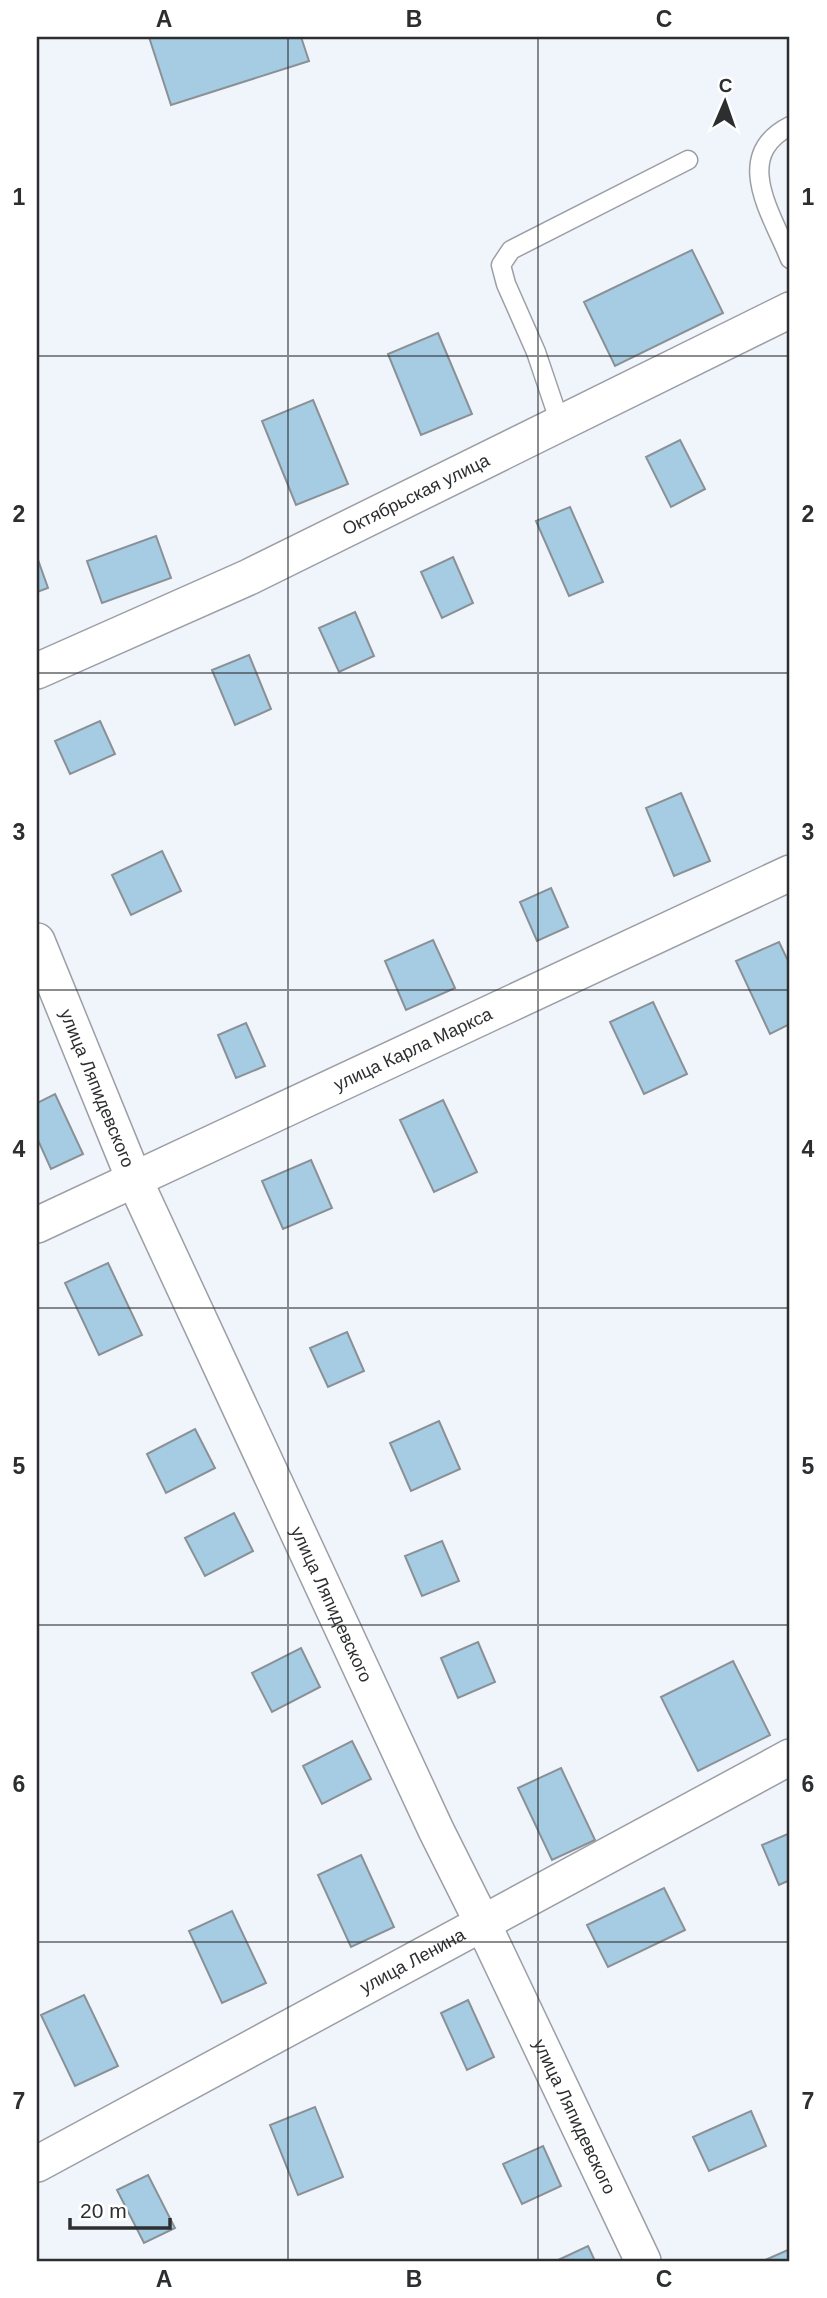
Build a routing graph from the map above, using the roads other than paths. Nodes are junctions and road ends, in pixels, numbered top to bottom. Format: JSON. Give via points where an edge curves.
{"nodes":[{"id":1,"x":790,"y":126,"type":"edge"},
{"id":2,"x":688,"y":160,"type":"dead end"},
{"id":3,"x":790,"y":259,"type":"edge"},
{"id":4,"x":790,"y":310,"type":"edge"},
{"id":5,"x":560,"y":423,"type":"junction"},
{"id":6,"x":37,"y":671,"type":"edge"},
{"id":7,"x":790,"y":873,"type":"edge"},
{"id":8,"x":37,"y":940,"type":"edge"},
{"id":9,"x":134,"y":1179,"type":"junction"},
{"id":10,"x":37,"y":1225,"type":"edge"},
{"id":11,"x":790,"y":1757,"type":"edge"},
{"id":12,"x":482,"y":1922,"type":"junction"},
{"id":13,"x":37,"y":2164,"type":"edge"},
{"id":14,"x":643,"y":2261,"type":"edge"}],
"edges":[{"from":1,"to":3,"type":"lane","via":[[764,146],[757,167]]},
{"from":2,"to":5,"type":"lane","via":[[511,250],[501,265]]},
{"from":4,"to":5,"type":"street","name":"Октябрьская улица"},
{"from":5,"to":6,"type":"street","name":"Октябрьская улица","via":[[249,577]]},
{"from":7,"to":9,"type":"street","name":"улица Карла Маркса"},
{"from":8,"to":9,"type":"street","name":"улица Ляпидевского"},
{"from":9,"to":10,"type":"street","name":"улица Карла Маркса"},
{"from":9,"to":12,"type":"street","name":"улица Ляпидевского"},
{"from":11,"to":12,"type":"street","name":"улица Ленина"},
{"from":12,"to":13,"type":"street","name":"улица Ленина"},
{"from":12,"to":14,"type":"street","name":"улица Ляпидевского"}]}
